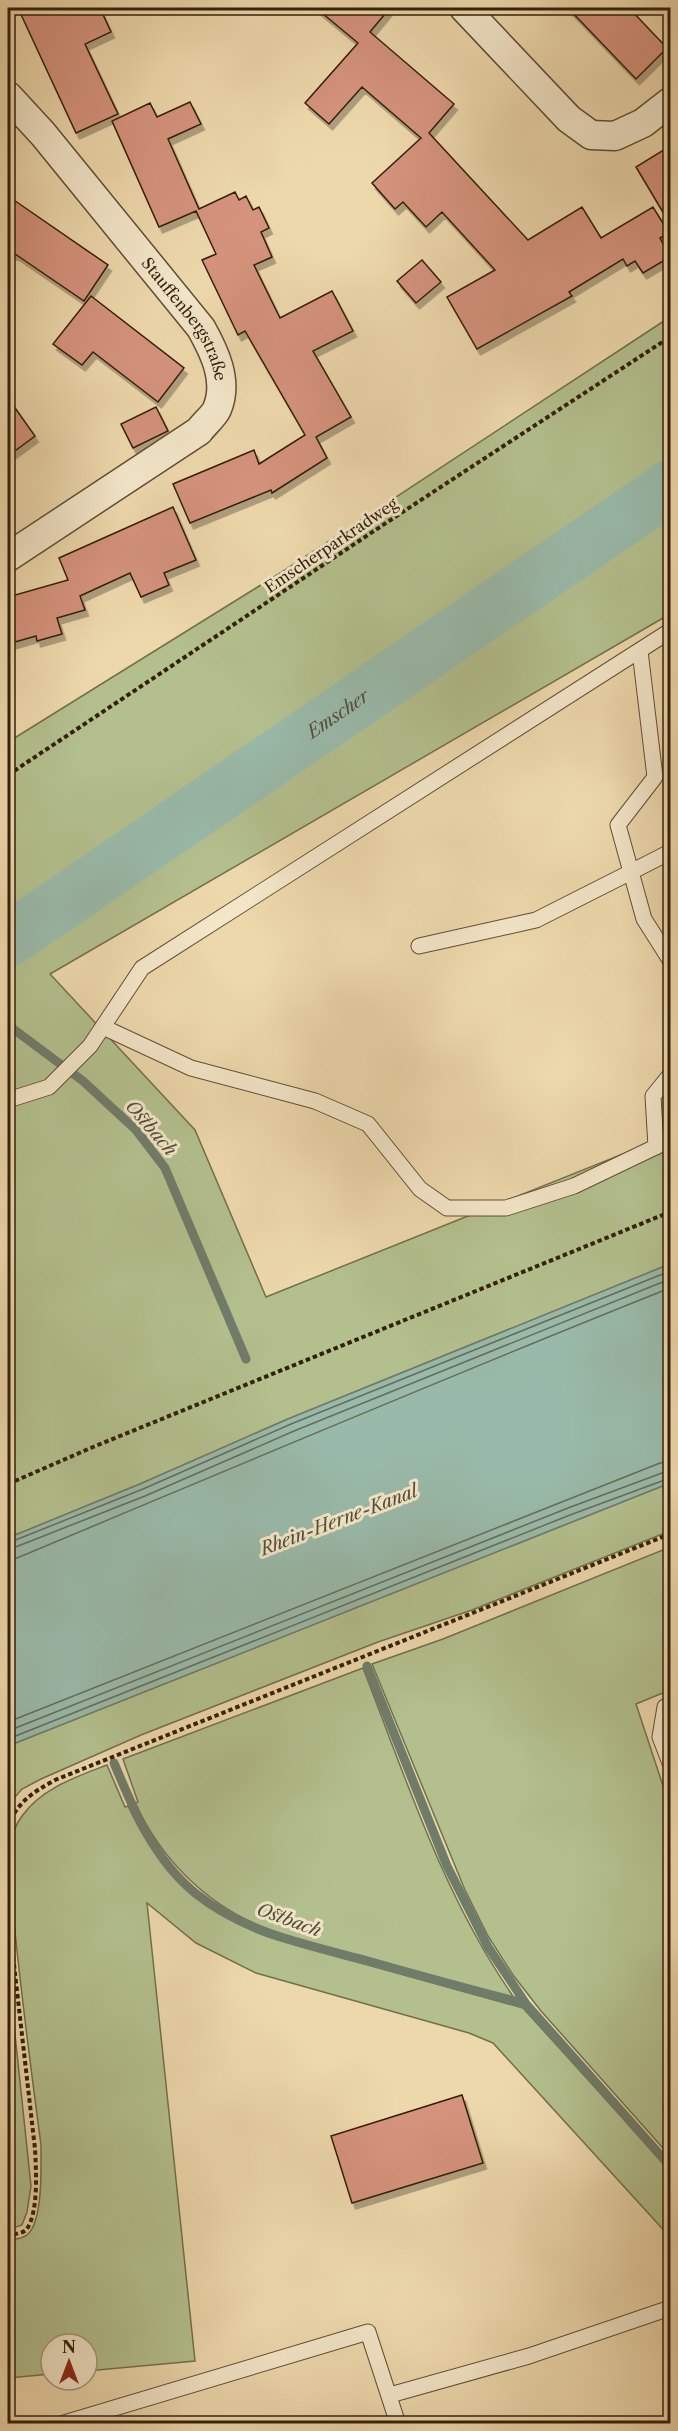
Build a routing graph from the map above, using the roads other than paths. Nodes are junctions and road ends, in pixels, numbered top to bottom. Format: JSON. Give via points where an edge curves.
{"nodes":[{"id":1,"x":464,"y":8,"type":"edge"},
{"id":2,"x":8,"y":96,"type":"edge"},
{"id":3,"x":670,"y":102,"type":"edge"},
{"id":4,"x":8,"y":557,"type":"edge"},
{"id":5,"x":670,"y":631,"type":"edge"},
{"id":6,"x":640,"y":651,"type":"junction"},
{"id":7,"x":670,"y":852,"type":"edge"},
{"id":8,"x":631,"y":872,"type":"junction"},
{"id":9,"x":418,"y":946,"type":"dead end"},
{"id":10,"x":670,"y":960,"type":"edge"},
{"id":11,"x":103,"y":1027,"type":"junction"},
{"id":12,"x":670,"y":1075,"type":"edge"},
{"id":13,"x":8,"y":1100,"type":"edge"},
{"id":14,"x":670,"y":1140,"type":"edge"},
{"id":15,"x":656,"y":1147,"type":"junction"},
{"id":16,"x":670,"y":1705,"type":"edge"},
{"id":17,"x":670,"y":1763,"type":"edge"},
{"id":18,"x":670,"y":2308,"type":"edge"},
{"id":19,"x":390,"y":2395,"type":"junction"},
{"id":20,"x":61,"y":2424,"type":"edge"},
{"id":21,"x":398,"y":2424,"type":"edge"}],
"edges":[{"from":1,"to":3,"type":"street","via":[[569,118],[591,135],[615,136],[643,123]]},
{"from":2,"to":4,"type":"street","name":"Stauffenbergstraße","via":[[201,328],[215,354],[221,383],[217,409],[199,431]]},
{"from":5,"to":6,"type":"lane"},
{"from":6,"to":8,"type":"lane","via":[[655,777],[618,825]]},
{"from":6,"to":11,"type":"lane","via":[[142,968]]},
{"from":7,"to":8,"type":"lane"},
{"from":8,"to":9,"type":"lane","via":[[536,920]]},
{"from":8,"to":10,"type":"lane","via":[[644,919]]},
{"from":11,"to":13,"type":"lane","via":[[90,1046],[49,1087]]},
{"from":11,"to":15,"type":"lane","via":[[191,1068],[315,1101],[368,1124],[420,1189],[447,1208],[506,1208],[574,1186]]},
{"from":12,"to":15,"type":"lane","via":[[653,1096]]},
{"from":14,"to":15,"type":"lane"},
{"from":16,"to":17,"type":"lane","via":[[665,1707],[660,1737]]},
{"from":18,"to":19,"type":"lane","via":[[529,2356]]},
{"from":19,"to":20,"type":"lane","via":[[368,2332]]},
{"from":19,"to":21,"type":"lane"}]}
